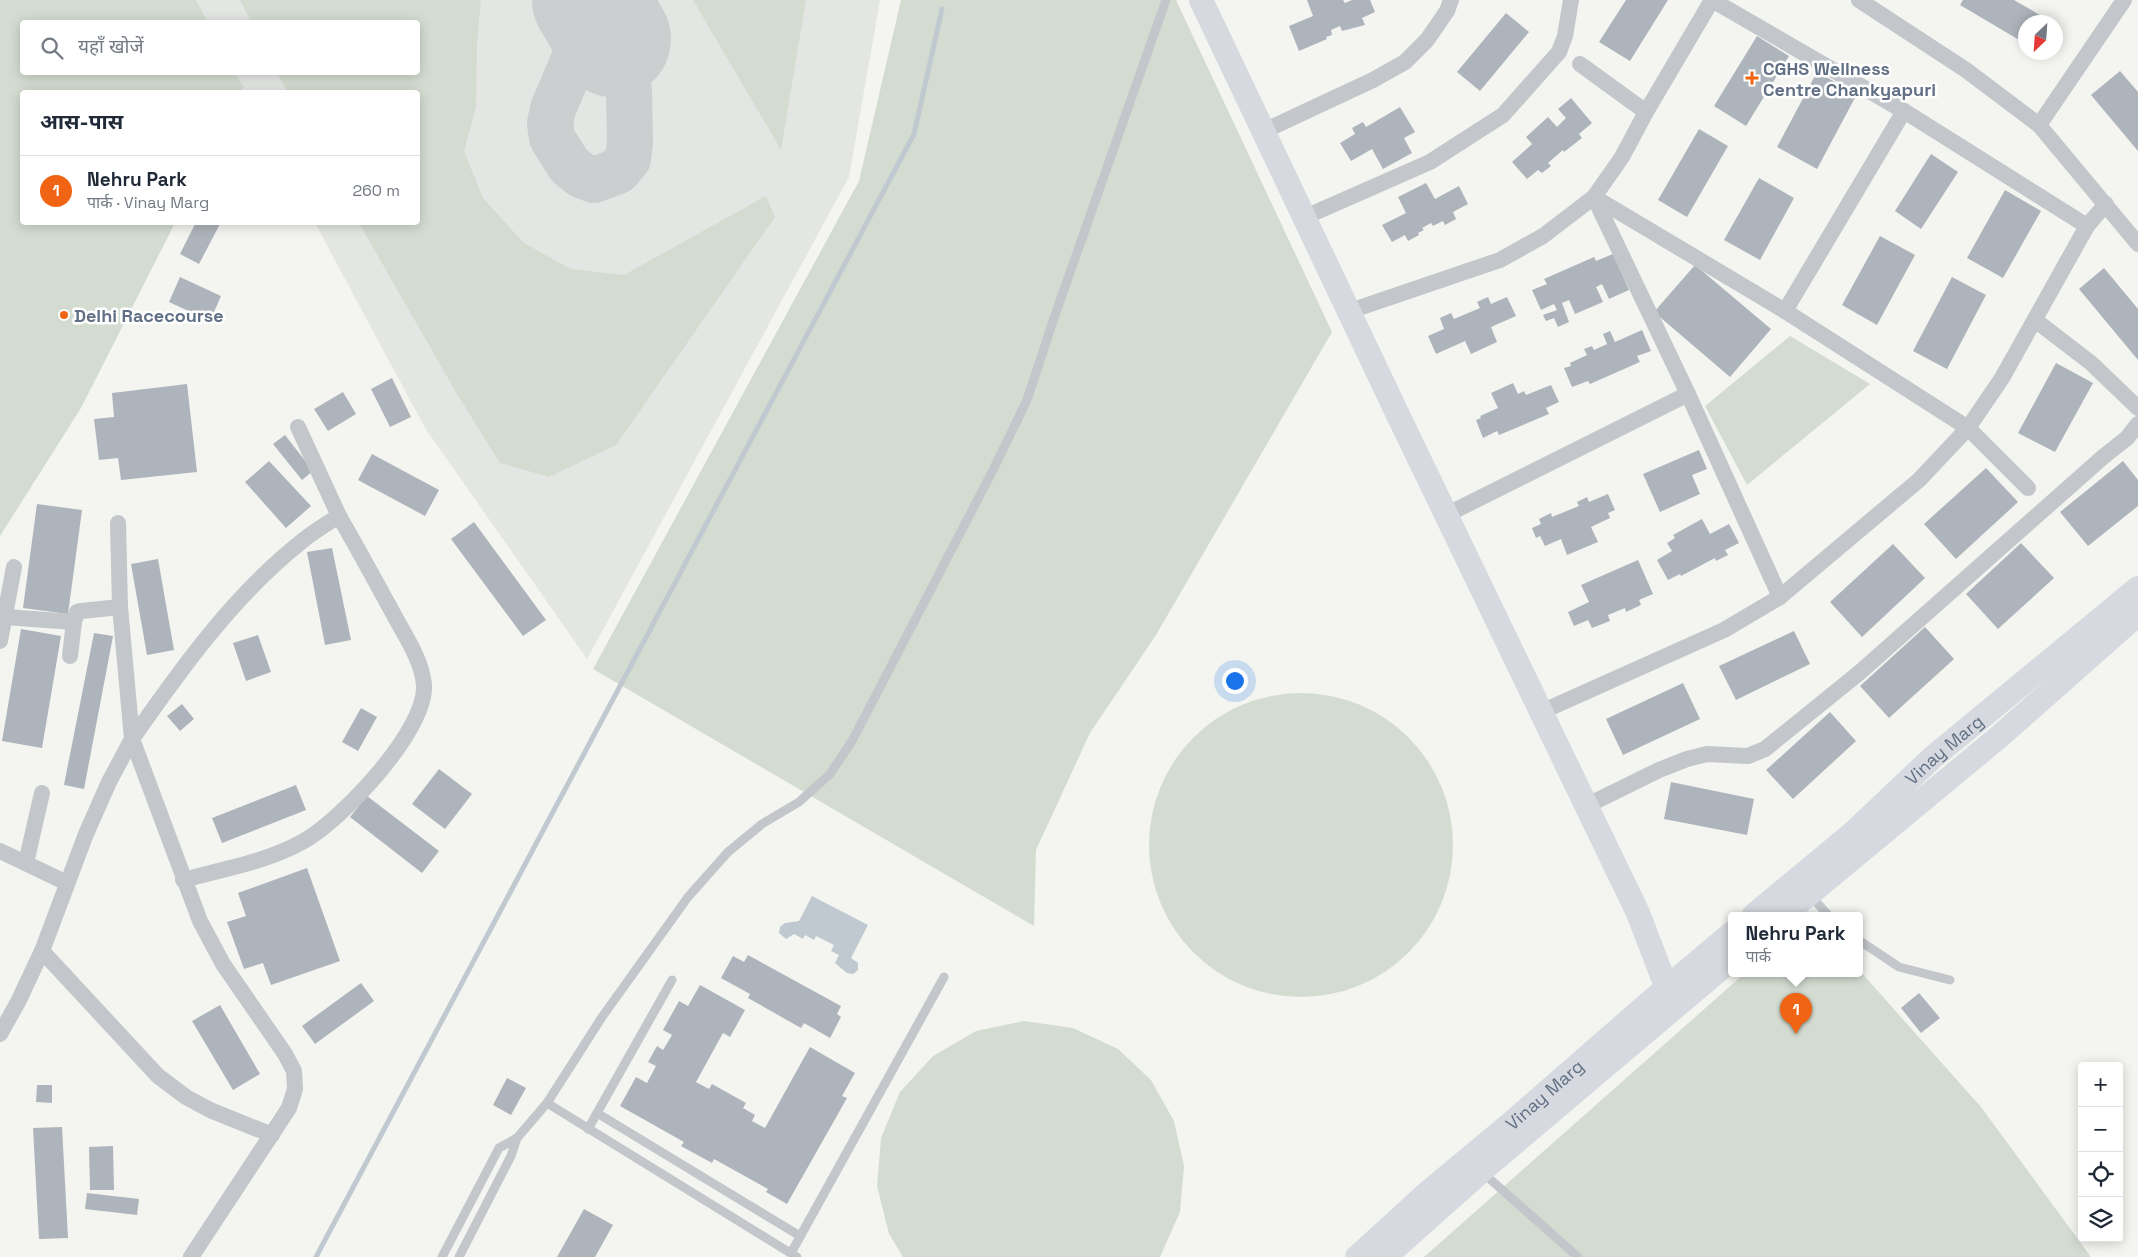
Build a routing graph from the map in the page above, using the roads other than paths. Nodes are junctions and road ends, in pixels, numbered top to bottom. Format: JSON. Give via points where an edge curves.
{"nodes":[{"id":1,"x":1166,"y":0,"type":"edge"},
{"id":2,"x":1201,"y":0,"type":"edge"},
{"id":3,"x":1451,"y":0,"type":"edge"},
{"id":4,"x":1571,"y":0,"type":"edge"},
{"id":5,"x":1712,"y":0,"type":"edge"},
{"id":6,"x":1859,"y":0,"type":"edge"},
{"id":7,"x":2124,"y":0,"type":"edge"},
{"id":8,"x":1580,"y":64,"type":"dead end"},
{"id":9,"x":1904,"y":111,"type":"junction"},
{"id":10,"x":1646,"y":112,"type":"junction"},
{"id":11,"x":2039,"y":125,"type":"junction"},
{"id":12,"x":1264,"y":131,"type":"junction"},
{"id":13,"x":1594,"y":197,"type":"junction"},
{"id":14,"x":2106,"y":204,"type":"junction"},
{"id":15,"x":1305,"y":218,"type":"junction"},
{"id":16,"x":2087,"y":226,"type":"junction"},
{"id":17,"x":2138,"y":244,"type":"edge"},
{"id":18,"x":1350,"y":311,"type":"junction"},
{"id":19,"x":1785,"y":311,"type":"junction"},
{"id":20,"x":2035,"y":320,"type":"junction"},
{"id":21,"x":1688,"y":394,"type":"junction"},
{"id":22,"x":2138,"y":408,"type":"edge"},
{"id":23,"x":2138,"y":424,"type":"edge"},
{"id":24,"x":298,"y":428,"type":"dead end"},
{"id":25,"x":1968,"y":428,"type":"junction"},
{"id":26,"x":2028,"y":488,"type":"dead end"},
{"id":27,"x":1446,"y":515,"type":"junction"},
{"id":28,"x":339,"y":516,"type":"junction"},
{"id":29,"x":118,"y":524,"type":"dead end"},
{"id":30,"x":14,"y":567,"type":"dead end"},
{"id":31,"x":2138,"y":588,"type":"edge"},
{"id":32,"x":1780,"y":597,"type":"junction"},
{"id":33,"x":120,"y":607,"type":"junction"},
{"id":34,"x":2138,"y":614,"type":"edge"},
{"id":35,"x":4,"y":617,"type":"junction"},
{"id":36,"x":74,"y":622,"type":"junction"},
{"id":37,"x":0,"y":640,"type":"edge"},
{"id":38,"x":70,"y":656,"type":"dead end"},
{"id":39,"x":1540,"y":712,"type":"junction"},
{"id":40,"x":132,"y":740,"type":"junction"},
{"id":41,"x":42,"y":792,"type":"dead end"},
{"id":42,"x":1586,"y":806,"type":"junction"},
{"id":43,"x":0,"y":851,"type":"edge"},
{"id":44,"x":26,"y":864,"type":"junction"},
{"id":45,"x":183,"y":880,"type":"junction"},
{"id":46,"x":67,"y":883,"type":"junction"},
{"id":47,"x":1809,"y":894,"type":"junction"},
{"id":48,"x":1758,"y":912,"type":"edge"},
{"id":49,"x":1788,"y":912,"type":"edge"},
{"id":50,"x":1825,"y":912,"type":"edge"},
{"id":51,"x":1728,"y":937,"type":"edge"},
{"id":52,"x":1863,"y":943,"type":"edge"},
{"id":53,"x":42,"y":951,"type":"junction"},
{"id":54,"x":1728,"y":962,"type":"edge"},
{"id":55,"x":944,"y":977,"type":"dead end"},
{"id":56,"x":672,"y":980,"type":"dead end"},
{"id":57,"x":1950,"y":980,"type":"dead end"},
{"id":58,"x":1671,"y":998,"type":"junction"},
{"id":59,"x":0,"y":1034,"type":"edge"},
{"id":60,"x":546,"y":1103,"type":"junction"},
{"id":61,"x":597,"y":1113,"type":"junction"},
{"id":62,"x":588,"y":1129,"type":"junction"},
{"id":63,"x":272,"y":1134,"type":"junction"},
{"id":64,"x":517,"y":1138,"type":"junction"},
{"id":65,"x":1482,"y":1172,"type":"junction"},
{"id":66,"x":800,"y":1236,"type":"junction"},
{"id":67,"x":794,"y":1255,"type":"edge"},
{"id":68,"x":191,"y":1257,"type":"edge"},
{"id":69,"x":442,"y":1257,"type":"edge"},
{"id":70,"x":459,"y":1257,"type":"edge"},
{"id":71,"x":1357,"y":1257,"type":"edge"},
{"id":72,"x":1385,"y":1257,"type":"edge"},
{"id":73,"x":1578,"y":1257,"type":"edge"}],
"edges":[{"from":1,"to":60,"type":"lane","via":[[1027,400],[994,470],[852,741],[830,774],[799,802],[762,824],[728,852],[688,896]]},
{"from":2,"to":12,"type":"main road"},
{"from":3,"to":12,"type":"street","via":[[1427,40],[1405,62]]},
{"from":4,"to":15,"type":"street","via":[[1559,52],[1503,115],[1430,162]]},
{"from":5,"to":9,"type":"street"},
{"from":5,"to":10,"type":"street"},
{"from":6,"to":11,"type":"street","via":[[1966,70]]},
{"from":7,"to":11,"type":"street"},
{"from":8,"to":10,"type":"street"},
{"from":9,"to":16,"type":"street"},
{"from":9,"to":19,"type":"street"},
{"from":10,"to":13,"type":"street","via":[[1622,157]]},
{"from":11,"to":14,"type":"street"},
{"from":12,"to":15,"type":"main road"},
{"from":13,"to":18,"type":"street","via":[[1543,236],[1500,260]]},
{"from":13,"to":19,"type":"street"},
{"from":13,"to":21,"type":"street"},
{"from":14,"to":16,"type":"street"},
{"from":14,"to":17,"type":"street"},
{"from":15,"to":18,"type":"main road"},
{"from":16,"to":20,"type":"street"},
{"from":18,"to":27,"type":"main road"},
{"from":19,"to":25,"type":"street"},
{"from":20,"to":22,"type":"street","via":[[2091,363]]},
{"from":20,"to":25,"type":"street","via":[[2002,378]]},
{"from":21,"to":27,"type":"street"},
{"from":21,"to":32,"type":"street"},
{"from":23,"to":42,"type":"street","via":[[2127,438],[1858,673],[1765,748],[1748,756],[1707,754],[1687,759]]},
{"from":24,"to":28,"type":"street"},
{"from":25,"to":26,"type":"street"},
{"from":25,"to":32,"type":"street","via":[[1919,480]]},
{"from":27,"to":39,"type":"main road"},
{"from":28,"to":40,"type":"street","via":[[302,541],[262,577],[208,636]]},
{"from":28,"to":45,"type":"street","via":[[416,656],[424,685],[419,714],[404,741],[326,826],[302,842],[269,856]]},
{"from":29,"to":33,"type":"street"},
{"from":30,"to":35,"type":"street"},
{"from":31,"to":48,"type":"main road","name":"Vinay Marg","via":[[1932,758],[1854,832]]},
{"from":32,"to":39,"type":"street","via":[[1724,630]]},
{"from":33,"to":36,"type":"street","via":[[80,611]]},
{"from":33,"to":40,"type":"street"},
{"from":34,"to":47,"type":"main road","name":"Vinay Marg","via":[[2000,736]]},
{"from":35,"to":36,"type":"street"},
{"from":35,"to":37,"type":"street"},
{"from":36,"to":38,"type":"street"},
{"from":39,"to":42,"type":"main road"},
{"from":40,"to":45,"type":"street"},
{"from":40,"to":46,"type":"street","via":[[109,782]]},
{"from":41,"to":44,"type":"street"},
{"from":42,"to":58,"type":"main road","via":[[1638,913]]},
{"from":43,"to":44,"type":"street"},
{"from":44,"to":46,"type":"street"},
{"from":45,"to":63,"type":"street","via":[[223,964],[294,1071],[294,1090],[289,1108]]},
{"from":46,"to":53,"type":"street"},
{"from":47,"to":49,"type":"main road","name":"Vinay Marg"},
{"from":47,"to":50,"type":"lane"},
{"from":51,"to":58,"type":"main road","name":"Vinay Marg"},
{"from":52,"to":57,"type":"lane","via":[[1899,966]]},
{"from":53,"to":59,"type":"street"},
{"from":53,"to":63,"type":"street","via":[[158,1076],[186,1098]]},
{"from":54,"to":58,"type":"main road","name":"Vinay Marg"},
{"from":55,"to":66,"type":"lane"},
{"from":56,"to":61,"type":"lane"},
{"from":58,"to":65,"type":"main road","name":"Vinay Marg"},
{"from":58,"to":71,"type":"main road","name":"Vinay Marg","via":[[1426,1194]]},
{"from":60,"to":62,"type":"lane"},
{"from":60,"to":64,"type":"lane"},
{"from":61,"to":62,"type":"lane"},
{"from":61,"to":66,"type":"lane"},
{"from":62,"to":67,"type":"lane"},
{"from":63,"to":68,"type":"street"},
{"from":64,"to":69,"type":"lane","via":[[499,1148]]},
{"from":64,"to":70,"type":"lane"},
{"from":65,"to":72,"type":"main road","name":"Vinay Marg"},
{"from":65,"to":73,"type":"lane"},
{"from":66,"to":67,"type":"lane"}]}
